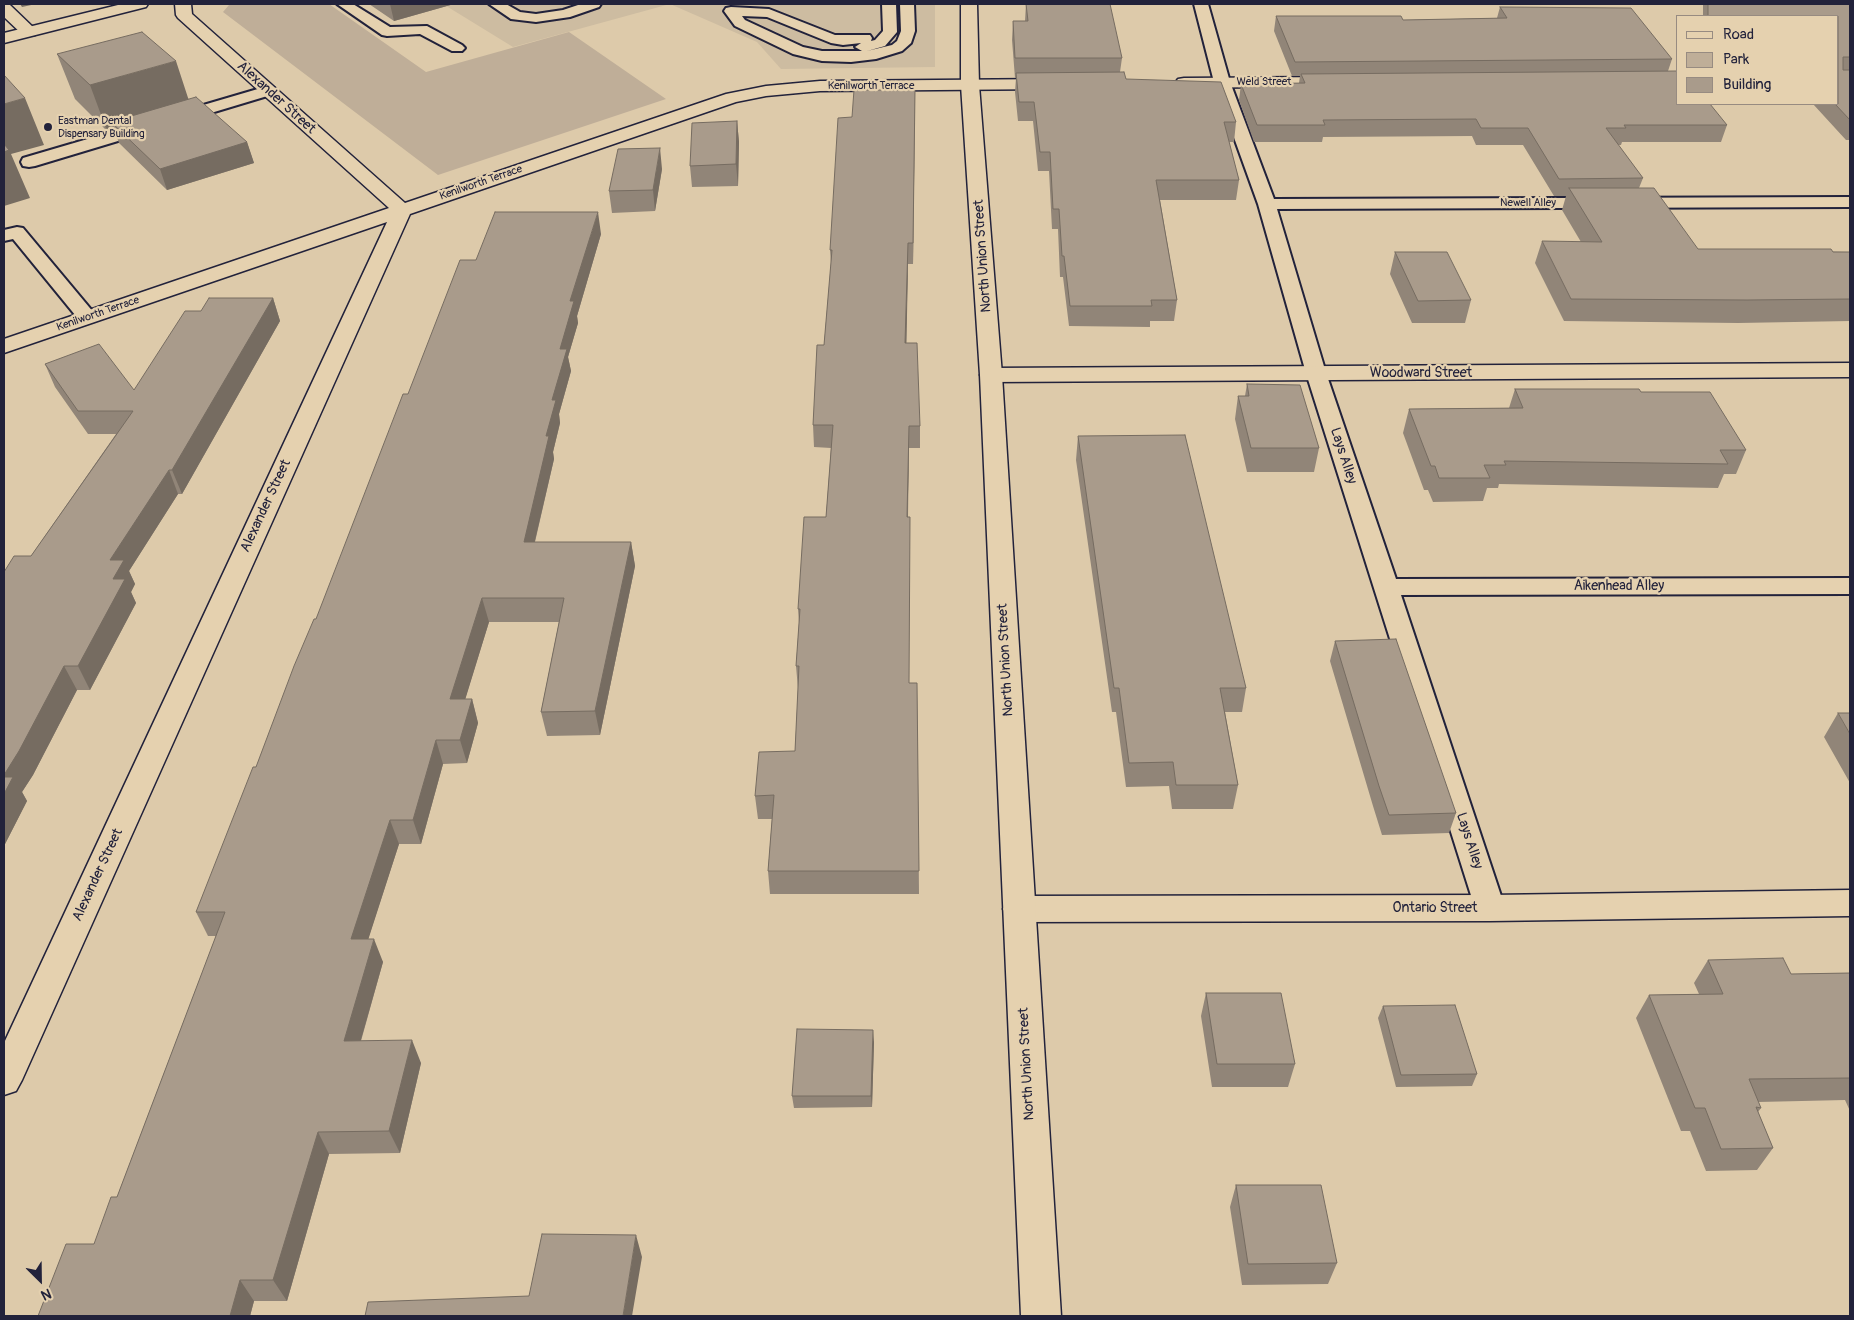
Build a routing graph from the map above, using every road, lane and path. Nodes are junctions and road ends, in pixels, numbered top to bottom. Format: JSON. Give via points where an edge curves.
{"nodes":[{"id":1,"x":140,"y":4,"type":"edge"},
{"id":2,"x":183,"y":4,"type":"edge"},
{"id":3,"x":344,"y":4,"type":"edge"},
{"id":4,"x":496,"y":4,"type":"edge"},
{"id":5,"x":594,"y":4,"type":"edge"},
{"id":6,"x":715,"y":4,"type":"edge"},
{"id":7,"x":753,"y":4,"type":"edge"},
{"id":8,"x":889,"y":4,"type":"edge"},
{"id":9,"x":907,"y":4,"type":"edge"},
{"id":10,"x":969,"y":4,"type":"edge"},
{"id":11,"x":1200,"y":4,"type":"edge"},
{"id":12,"x":4,"y":8,"type":"edge"},
{"id":13,"x":731,"y":11,"type":"junction"},
{"id":14,"x":29,"y":32,"type":"junction"},
{"id":15,"x":4,"y":38,"type":"edge"},
{"id":16,"x":457,"y":48,"type":"dead end"},
{"id":17,"x":1222,"y":82,"type":"junction"},
{"id":18,"x":1351,"y":82,"type":"edge"},
{"id":19,"x":1164,"y":83,"type":"edge"},
{"id":20,"x":1067,"y":84,"type":"edge"},
{"id":21,"x":970,"y":85,"type":"junction"},
{"id":22,"x":268,"y":91,"type":"junction"},
{"id":23,"x":29,"y":162,"type":"dead end"},
{"id":24,"x":1850,"y":202,"type":"edge"},
{"id":25,"x":1267,"y":204,"type":"junction"},
{"id":26,"x":402,"y":210,"type":"junction"},
{"id":27,"x":4,"y":236,"type":"edge"},
{"id":28,"x":88,"y":317,"type":"junction"},
{"id":29,"x":4,"y":346,"type":"edge"},
{"id":30,"x":1850,"y":370,"type":"edge"},
{"id":31,"x":1316,"y":373,"type":"junction"},
{"id":32,"x":992,"y":375,"type":"junction"},
{"id":33,"x":1850,"y":586,"type":"edge"},
{"id":34,"x":1387,"y":587,"type":"junction"},
{"id":35,"x":1850,"y":903,"type":"edge"},
{"id":36,"x":1490,"y":908,"type":"junction"},
{"id":37,"x":1019,"y":909,"type":"junction"},
{"id":38,"x":4,"y":1080,"type":"edge"},
{"id":39,"x":1041,"y":1316,"type":"edge"}],
"edges":[{"from":1,"to":14,"type":"street"},
{"from":2,"to":22,"type":"street","name":"Alexander Street","via":[[184,15]]},
{"from":3,"to":16,"type":"lane","via":[[387,32],[422,30]]},
{"from":4,"to":5,"type":"lane","via":[[516,16],[536,18],[565,14]]},
{"from":6,"to":13,"type":"lane"},
{"from":7,"to":13,"type":"lane"},
{"from":8,"to":13,"type":"lane","via":[[890,32],[886,38],[874,45],[855,48],[801,44]]},
{"from":9,"to":13,"type":"lane","via":[[908,31],[904,43],[886,52],[850,57],[798,51],[740,24]]},
{"from":10,"to":21,"type":"street","name":"North Union Street"},
{"from":11,"to":17,"type":"lane","name":"Lays Alley"},
{"from":12,"to":14,"type":"street"},
{"from":14,"to":15,"type":"street"},
{"from":17,"to":18,"type":"street","name":"Weld Street"},
{"from":17,"to":19,"type":"street","name":"Weld Street"},
{"from":17,"to":25,"type":"lane","name":"Lays Alley"},
{"from":20,"to":21,"type":"street"},
{"from":21,"to":26,"type":"street","name":"Kenilworth Terrace","via":[[820,86],[766,90]]},
{"from":21,"to":32,"type":"street","name":"North Union Street"},
{"from":22,"to":23,"type":"lane"},
{"from":22,"to":26,"type":"street","name":"Alexander Street"},
{"from":24,"to":25,"type":"lane","name":"Newell Alley"},
{"from":25,"to":31,"type":"lane","name":"Lays Alley"},
{"from":26,"to":28,"type":"street","name":"Kenilworth Terrace"},
{"from":26,"to":38,"type":"street","name":"Alexander Street"},
{"from":27,"to":28,"type":"lane","via":[[17,232]]},
{"from":28,"to":29,"type":"street","name":"Kenilworth Terrace"},
{"from":30,"to":31,"type":"street","name":"Woodward Street"},
{"from":31,"to":32,"type":"street","name":"Woodward Street"},
{"from":31,"to":34,"type":"lane","name":"Lays Alley"},
{"from":32,"to":37,"type":"street","name":"North Union Street"},
{"from":33,"to":34,"type":"lane","name":"Aikenhead Alley"},
{"from":34,"to":36,"type":"lane","name":"Lays Alley"},
{"from":35,"to":36,"type":"street","name":"Ontario Street"},
{"from":36,"to":37,"type":"street","name":"Ontario Street"},
{"from":37,"to":39,"type":"street","name":"North Union Street"}]}
